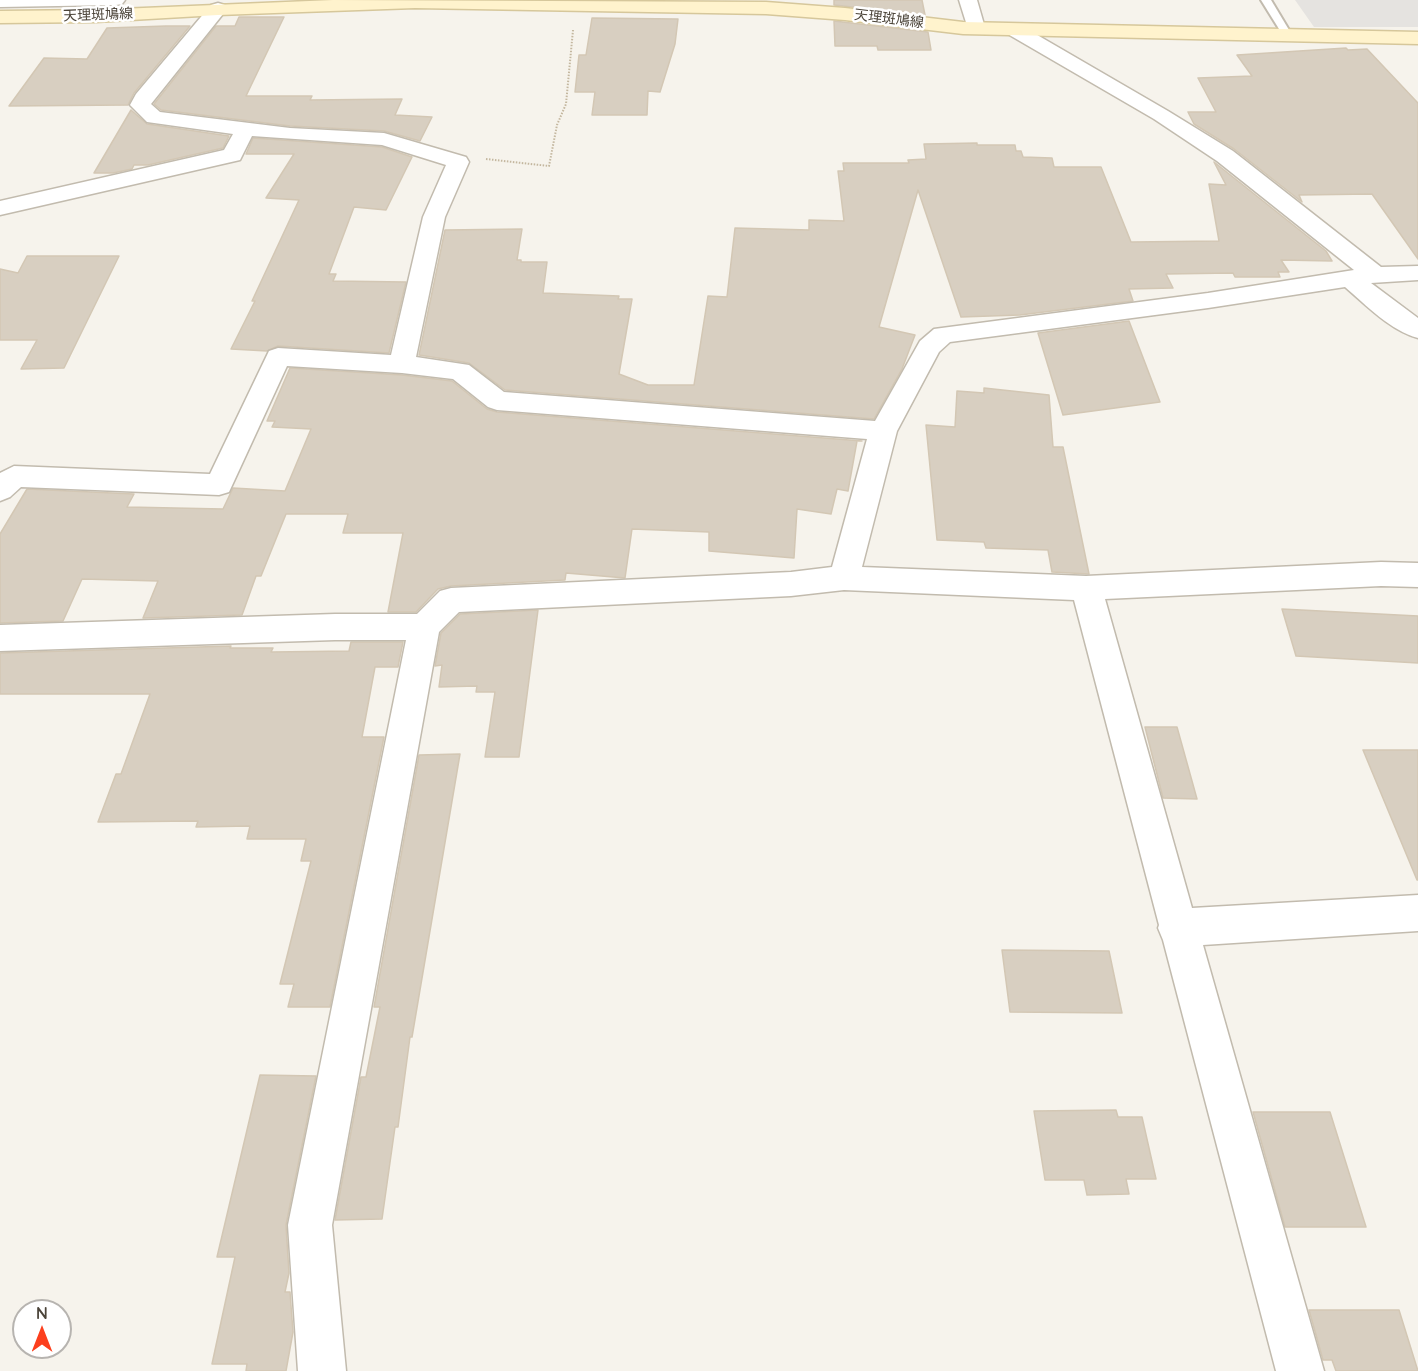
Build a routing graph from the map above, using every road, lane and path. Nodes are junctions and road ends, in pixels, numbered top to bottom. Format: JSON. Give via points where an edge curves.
{"nodes":[{"id":1,"x":116,"y":0,"type":"edge"},
{"id":2,"x":968,"y":0,"type":"edge"},
{"id":3,"x":1266,"y":0,"type":"edge"},
{"id":4,"x":0,"y":2,"type":"edge"},
{"id":5,"x":195,"y":5,"type":"edge"},
{"id":6,"x":578,"y":5,"type":"junction"},
{"id":7,"x":218,"y":9,"type":"junction"},
{"id":8,"x":0,"y":17,"type":"edge"},
{"id":9,"x":976,"y":28,"type":"junction"},
{"id":10,"x":1013,"y":29,"type":"junction"},
{"id":11,"x":1287,"y":35,"type":"junction"},
{"id":12,"x":1418,"y":38,"type":"edge"},
{"id":13,"x":246,"y":128,"type":"junction"},
{"id":14,"x":458,"y":162,"type":"junction"},
{"id":15,"x":0,"y":208,"type":"edge"},
{"id":16,"x":1418,"y":273,"type":"edge"},
{"id":17,"x":1362,"y":276,"type":"junction"},
{"id":18,"x":1418,"y":330,"type":"edge"},
{"id":19,"x":402,"y":364,"type":"junction"},
{"id":20,"x":883,"y":431,"type":"junction"},
{"id":21,"x":0,"y":490,"type":"edge"},
{"id":22,"x":1418,"y":575,"type":"edge"},
{"id":23,"x":844,"y":578,"type":"junction"},
{"id":24,"x":1086,"y":588,"type":"junction"},
{"id":25,"x":423,"y":627,"type":"junction"},
{"id":26,"x":0,"y":638,"type":"edge"},
{"id":27,"x":1418,"y":914,"type":"edge"},
{"id":28,"x":1177,"y":928,"type":"junction"},
{"id":29,"x":322,"y":1371,"type":"edge"},
{"id":30,"x":1300,"y":1371,"type":"edge"}],
"edges":[{"from":1,"to":4,"type":"street"},
{"from":2,"to":9,"type":"street"},
{"from":3,"to":11,"type":"lane"},
{"from":5,"to":7,"type":"main road","name":"天理斑鳩線"},
{"from":5,"to":8,"type":"main road","name":"天理斑鳩線","via":[[96,16]]},
{"from":6,"to":7,"type":"main road","name":"天理斑鳩線","via":[[415,3]]},
{"from":6,"to":9,"type":"main road","name":"天理斑鳩線","via":[[766,8]]},
{"from":6,"to":14,"type":"path","via":[[566,104],[557,125],[549,166],[486,159]]},
{"from":7,"to":13,"type":"street","via":[[140,105],[154,118]]},
{"from":9,"to":10,"type":"main road","name":"天理斑鳩線"},
{"from":10,"to":11,"type":"main road","name":"天理斑鳩線"},
{"from":10,"to":17,"type":"street","via":[[1225,156]]},
{"from":11,"to":12,"type":"main road","name":"天理斑鳩線"},
{"from":13,"to":14,"type":"street","via":[[384,139]]},
{"from":13,"to":15,"type":"street","via":[[232,155]]},
{"from":14,"to":19,"type":"street","via":[[434,217]]},
{"from":16,"to":17,"type":"street"},
{"from":17,"to":18,"type":"street","via":[[1380,304]]},
{"from":17,"to":20,"type":"street","via":[[1293,289],[943,335],[929,346]]},
{"from":19,"to":20,"type":"street","via":[[460,371],[497,401]]},
{"from":19,"to":21,"type":"street","via":[[278,357],[219,486],[14,476]]},
{"from":20,"to":23,"type":"street"},
{"from":22,"to":24,"type":"street"},
{"from":23,"to":24,"type":"street"},
{"from":23,"to":25,"type":"street","via":[[792,584],[451,600]]},
{"from":24,"to":28,"type":"street"},
{"from":25,"to":26,"type":"street"},
{"from":25,"to":29,"type":"street","via":[[310,1225]]},
{"from":27,"to":28,"type":"street"},
{"from":28,"to":30,"type":"street"}]}
